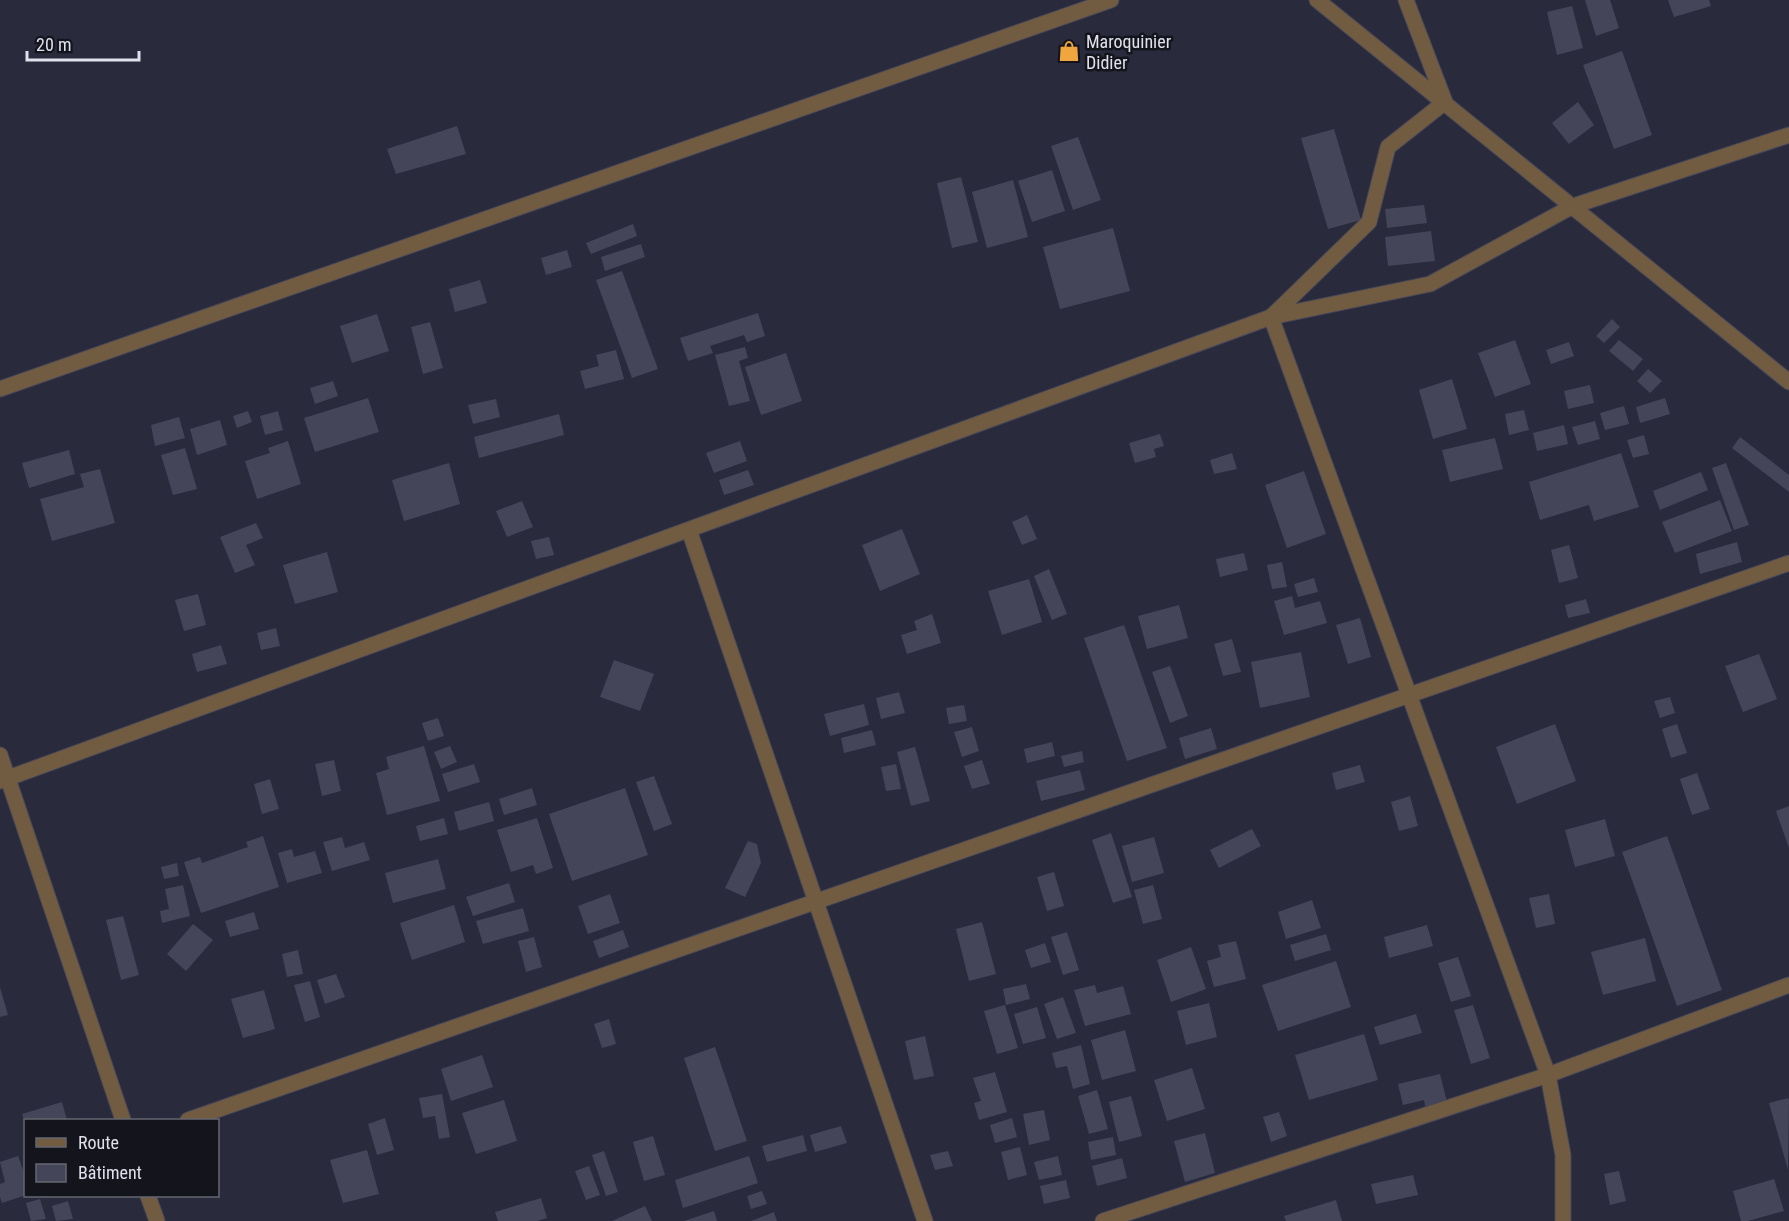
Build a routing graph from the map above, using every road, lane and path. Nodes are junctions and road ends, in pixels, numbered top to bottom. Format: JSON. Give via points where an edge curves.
{"nodes":[{"id":1,"x":1111,"y":0,"type":"edge"},
{"id":2,"x":1317,"y":0,"type":"edge"},
{"id":3,"x":1406,"y":0,"type":"edge"},
{"id":4,"x":1445,"y":102,"type":"junction"},
{"id":5,"x":1789,"y":135,"type":"edge"},
{"id":6,"x":1573,"y":206,"type":"junction"},
{"id":7,"x":1271,"y":317,"type":"junction"},
{"id":8,"x":1789,"y":382,"type":"edge"},
{"id":9,"x":0,"y":389,"type":"edge"},
{"id":10,"x":689,"y":530,"type":"junction"},
{"id":11,"x":1789,"y":563,"type":"edge"},
{"id":12,"x":1409,"y":696,"type":"junction"},
{"id":13,"x":0,"y":755,"type":"edge"},
{"id":14,"x":4,"y":780,"type":"edge"},
{"id":15,"x":817,"y":903,"type":"junction"},
{"id":16,"x":1789,"y":985,"type":"edge"},
{"id":17,"x":1548,"y":1075,"type":"junction"},
{"id":18,"x":123,"y":1119,"type":"edge"},
{"id":19,"x":191,"y":1119,"type":"edge"},
{"id":20,"x":148,"y":1197,"type":"edge"},
{"id":21,"x":157,"y":1221,"type":"edge"},
{"id":22,"x":925,"y":1221,"type":"edge"},
{"id":23,"x":1103,"y":1221,"type":"edge"},
{"id":24,"x":1563,"y":1221,"type":"edge"}],
"edges":[{"from":1,"to":9,"type":"street"},
{"from":2,"to":4,"type":"street"},
{"from":3,"to":4,"type":"street"},
{"from":4,"to":6,"type":"street"},
{"from":4,"to":7,"type":"street","via":[[1388,147],[1369,222]]},
{"from":5,"to":6,"type":"street"},
{"from":6,"to":7,"type":"street","via":[[1430,284]]},
{"from":6,"to":8,"type":"street"},
{"from":7,"to":10,"type":"street"},
{"from":7,"to":12,"type":"street"},
{"from":10,"to":14,"type":"street"},
{"from":10,"to":15,"type":"street"},
{"from":11,"to":12,"type":"street"},
{"from":12,"to":15,"type":"street"},
{"from":12,"to":17,"type":"street"},
{"from":13,"to":14,"type":"street"},
{"from":14,"to":18,"type":"street"},
{"from":15,"to":19,"type":"street"},
{"from":15,"to":22,"type":"street"},
{"from":16,"to":17,"type":"street"},
{"from":17,"to":23,"type":"street"},
{"from":17,"to":24,"type":"street","via":[[1563,1155]]},
{"from":20,"to":21,"type":"street"}]}
